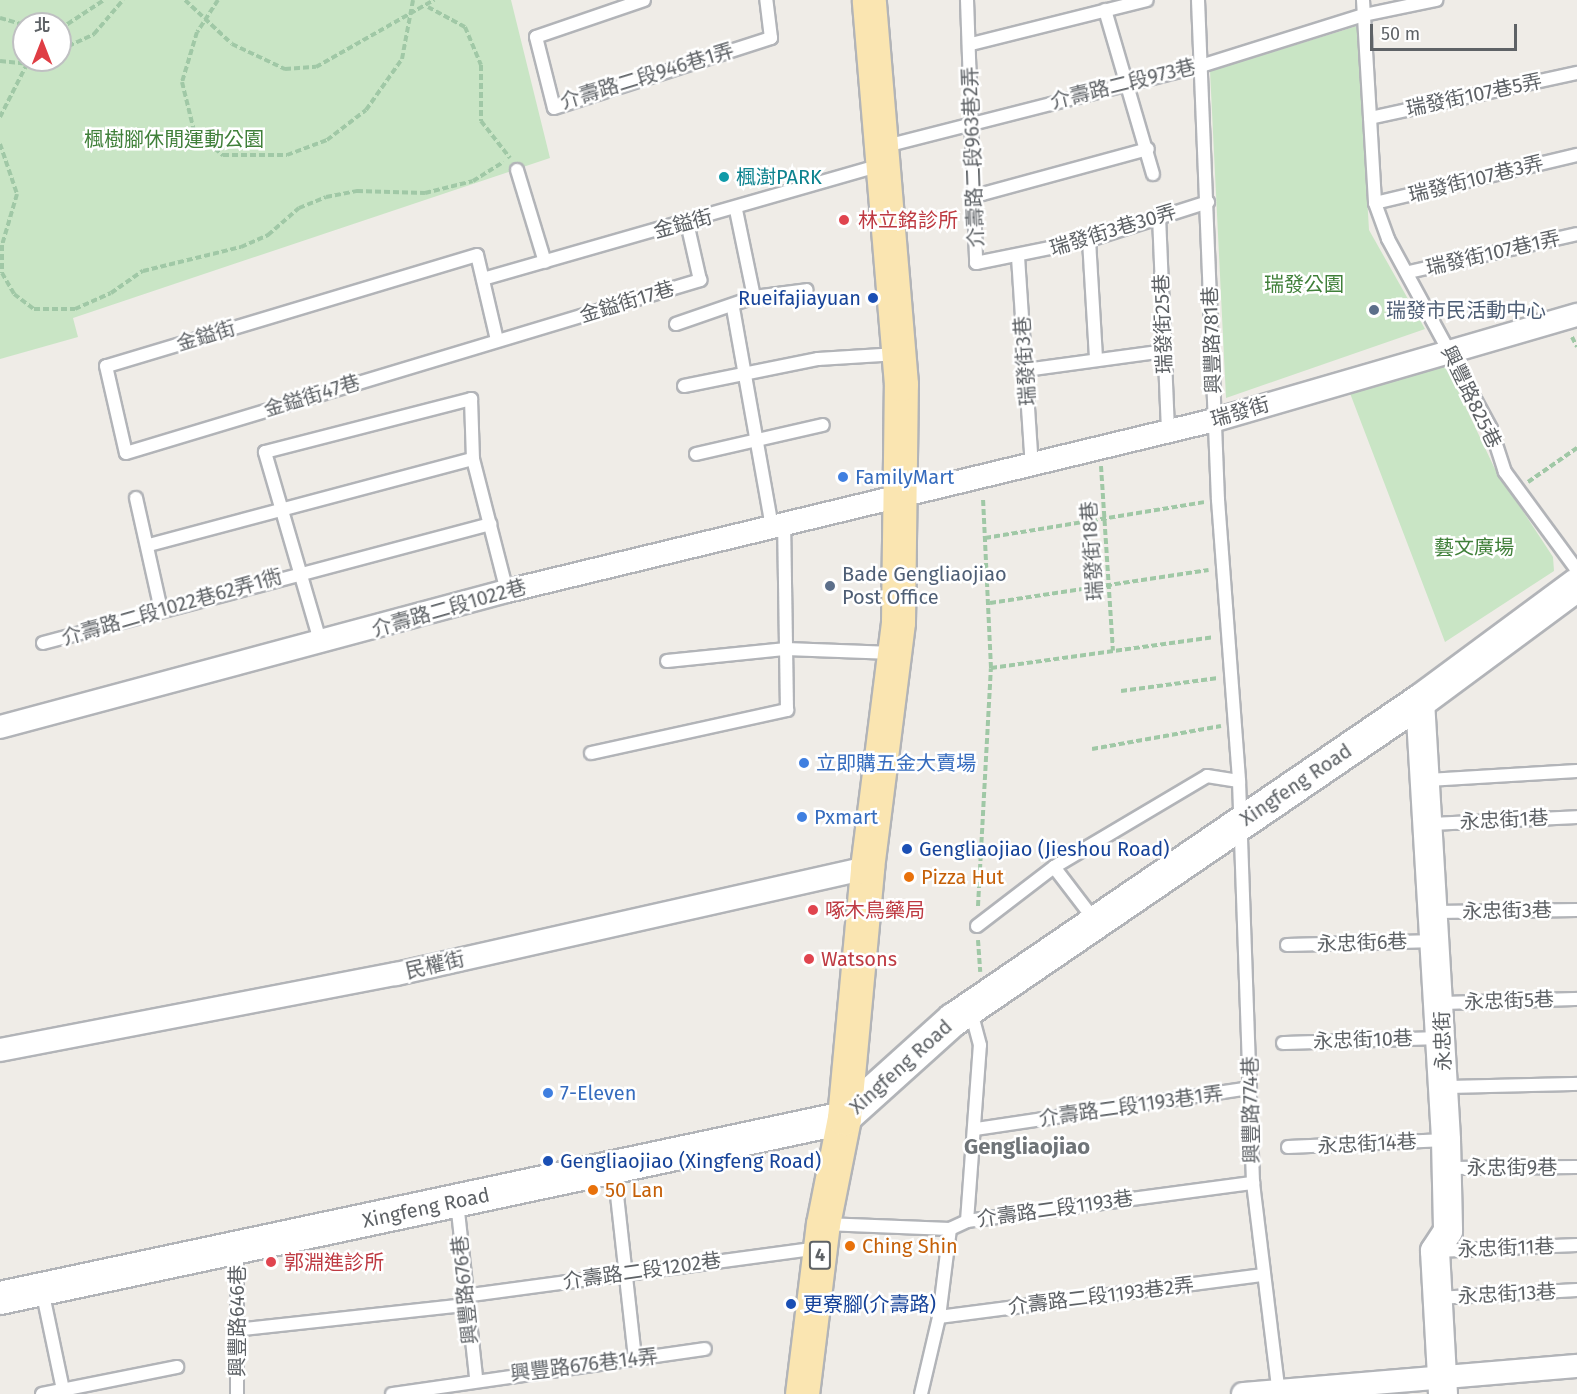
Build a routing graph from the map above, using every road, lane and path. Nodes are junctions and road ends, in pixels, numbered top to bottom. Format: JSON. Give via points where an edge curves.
{"nodes":[{"id":1,"x":104,"y":0,"type":"edge"},
{"id":2,"x":123,"y":0,"type":"edge"},
{"id":3,"x":185,"y":0,"type":"edge"},
{"id":4,"x":218,"y":0,"type":"edge"},
{"id":5,"x":413,"y":0,"type":"edge"},
{"id":6,"x":434,"y":0,"type":"edge"},
{"id":7,"x":644,"y":0,"type":"edge"},
{"id":8,"x":765,"y":0,"type":"edge"},
{"id":9,"x":869,"y":0,"type":"edge"},
{"id":10,"x":967,"y":0,"type":"edge"},
{"id":11,"x":1147,"y":0,"type":"edge"},
{"id":12,"x":1198,"y":0,"type":"edge"},
{"id":13,"x":1363,"y":0,"type":"edge"},
{"id":14,"x":1436,"y":0,"type":"edge"},
{"id":15,"x":117,"y":1,"type":"edge"},
{"id":16,"x":428,"y":7,"type":"junction"},
{"id":17,"x":1105,"y":10,"type":"junction"},
{"id":18,"x":1364,"y":15,"type":"junction"},
{"id":19,"x":206,"y":17,"type":"junction"},
{"id":20,"x":72,"y":21,"type":"edge"},
{"id":21,"x":72,"y":44,"type":"edge"},
{"id":22,"x":971,"y":44,"type":"junction"},
{"id":23,"x":1204,"y":65,"type":"junction"},
{"id":24,"x":23,"y":72,"type":"edge"},
{"id":25,"x":1577,"y":73,"type":"edge"},
{"id":26,"x":1126,"y":80,"type":"junction"},
{"id":27,"x":0,"y":117,"type":"edge"},
{"id":28,"x":1370,"y":118,"type":"junction"},
{"id":29,"x":968,"y":125,"type":"junction"},
{"id":30,"x":0,"y":144,"type":"edge"},
{"id":31,"x":1148,"y":149,"type":"junction"},
{"id":32,"x":1577,"y":154,"type":"edge"},
{"id":33,"x":882,"y":156,"type":"junction"},
{"id":34,"x":517,"y":170,"type":"dead end"},
{"id":35,"x":1153,"y":174,"type":"dead end"},
{"id":36,"x":975,"y":196,"type":"junction"},
{"id":37,"x":1208,"y":202,"type":"junction"},
{"id":38,"x":1375,"y":203,"type":"junction"},
{"id":39,"x":736,"y":210,"type":"junction"},
{"id":40,"x":1158,"y":216,"type":"junction"},
{"id":41,"x":687,"y":223,"type":"junction"},
{"id":42,"x":1577,"y":234,"type":"edge"},
{"id":43,"x":1089,"y":240,"type":"junction"},
{"id":44,"x":1018,"y":257,"type":"junction"},
{"id":45,"x":545,"y":262,"type":"junction"},
{"id":46,"x":1409,"y":272,"type":"junction"},
{"id":47,"x":483,"y":279,"type":"junction"},
{"id":48,"x":807,"y":290,"type":"dead end"},
{"id":49,"x":754,"y":297,"type":"junction"},
{"id":50,"x":733,"y":308,"type":"junction"},
{"id":51,"x":1577,"y":315,"type":"edge"},
{"id":52,"x":676,"y":324,"type":"dead end"},
{"id":53,"x":497,"y":340,"type":"junction"},
{"id":54,"x":1164,"y":351,"type":"junction"},
{"id":55,"x":1450,"y":351,"type":"junction"},
{"id":56,"x":898,"y":354,"type":"junction"},
{"id":57,"x":1096,"y":357,"type":"junction"},
{"id":58,"x":1026,"y":369,"type":"junction"},
{"id":59,"x":742,"y":372,"type":"junction"},
{"id":60,"x":684,"y":386,"type":"dead end"},
{"id":61,"x":1215,"y":420,"type":"junction"},
{"id":62,"x":823,"y":425,"type":"dead end"},
{"id":63,"x":1168,"y":432,"type":"junction"},
{"id":64,"x":755,"y":439,"type":"junction"},
{"id":65,"x":1577,"y":448,"type":"edge"},
{"id":66,"x":1099,"y":450,"type":"junction"},
{"id":67,"x":126,"y":453,"type":"joint"},
{"id":68,"x":696,"y":454,"type":"dead end"},
{"id":69,"x":473,"y":459,"type":"junction"},
{"id":70,"x":1032,"y":466,"type":"junction"},
{"id":71,"x":981,"y":478,"type":"junction"},
{"id":72,"x":1518,"y":489,"type":"junction"},
{"id":73,"x":899,"y":494,"type":"junction"},
{"id":74,"x":136,"y":498,"type":"dead end"},
{"id":75,"x":1218,"y":500,"type":"junction"},
{"id":76,"x":282,"y":507,"type":"junction"},
{"id":77,"x":1105,"y":519,"type":"junction"},
{"id":78,"x":490,"y":524,"type":"junction"},
{"id":79,"x":778,"y":524,"type":"junction"},
{"id":80,"x":985,"y":538,"type":"junction"},
{"id":81,"x":149,"y":545,"type":"junction"},
{"id":82,"x":1224,"y":568,"type":"junction"},
{"id":83,"x":1577,"y":570,"type":"edge"},
{"id":84,"x":301,"y":571,"type":"junction"},
{"id":85,"x":1109,"y":584,"type":"junction"},
{"id":86,"x":1577,"y":585,"type":"edge"},
{"id":87,"x":507,"y":591,"type":"junction"},
{"id":88,"x":990,"y":603,"type":"junction"},
{"id":89,"x":160,"y":610,"type":"junction"},
{"id":90,"x":1229,"y":635,"type":"junction"},
{"id":91,"x":42,"y":643,"type":"dead end"},
{"id":92,"x":321,"y":644,"type":"junction"},
{"id":93,"x":786,"y":648,"type":"junction"},
{"id":94,"x":1113,"y":651,"type":"junction"},
{"id":95,"x":894,"y":653,"type":"junction"},
{"id":96,"x":667,"y":661,"type":"dead end"},
{"id":97,"x":991,"y":668,"type":"junction"},
{"id":98,"x":1233,"y":676,"type":"junction"},
{"id":99,"x":1120,"y":691,"type":"dead end"},
{"id":100,"x":1420,"y":700,"type":"junction"},
{"id":101,"x":1235,"y":724,"type":"junction"},
{"id":102,"x":0,"y":727,"type":"edge"},
{"id":103,"x":1092,"y":749,"type":"dead end"},
{"id":104,"x":591,"y":753,"type":"dead end"},
{"id":105,"x":1577,"y":771,"type":"edge"},
{"id":106,"x":1428,"y":780,"type":"junction"},
{"id":107,"x":1239,"y":782,"type":"junction"},
{"id":108,"x":1577,"y":817,"type":"edge"},
{"id":109,"x":1239,"y":824,"type":"junction"},
{"id":110,"x":1431,"y":824,"type":"junction"},
{"id":111,"x":1054,"y":867,"type":"junction"},
{"id":112,"x":867,"y":868,"type":"junction"},
{"id":113,"x":1577,"y":910,"type":"edge"},
{"id":114,"x":1436,"y":912,"type":"junction"},
{"id":115,"x":1096,"y":922,"type":"junction"},
{"id":116,"x":977,"y":926,"type":"junction"},
{"id":117,"x":1438,"y":940,"type":"junction"},
{"id":118,"x":1287,"y":945,"type":"dead end"},
{"id":119,"x":1577,"y":999,"type":"edge"},
{"id":120,"x":978,"y":1003,"type":"junction"},
{"id":121,"x":1441,"y":1003,"type":"junction"},
{"id":122,"x":1442,"y":1038,"type":"junction"},
{"id":123,"x":1283,"y":1043,"type":"dead end"},
{"id":124,"x":0,"y":1050,"type":"edge"},
{"id":125,"x":1577,"y":1084,"type":"edge"},
{"id":126,"x":1444,"y":1087,"type":"junction"},
{"id":127,"x":1250,"y":1088,"type":"junction"},
{"id":128,"x":844,"y":1118,"type":"junction"},
{"id":129,"x":976,"y":1129,"type":"junction"},
{"id":130,"x":1288,"y":1147,"type":"dead end"},
{"id":131,"x":1447,"y":1154,"type":"junction"},
{"id":132,"x":1577,"y":1167,"type":"edge"},
{"id":133,"x":614,"y":1168,"type":"junction"},
{"id":134,"x":1253,"y":1183,"type":"junction"},
{"id":135,"x":457,"y":1202,"type":"junction"},
{"id":136,"x":967,"y":1221,"type":"junction"},
{"id":137,"x":950,"y":1229,"type":"junction"},
{"id":138,"x":822,"y":1236,"type":"junction"},
{"id":139,"x":1577,"y":1245,"type":"edge"},
{"id":140,"x":237,"y":1248,"type":"junction"},
{"id":141,"x":1435,"y":1251,"type":"junction"},
{"id":142,"x":624,"y":1272,"type":"junction"},
{"id":143,"x":1263,"y":1275,"type":"junction"},
{"id":144,"x":42,"y":1289,"type":"junction"},
{"id":145,"x":1577,"y":1290,"type":"edge"},
{"id":146,"x":0,"y":1298,"type":"edge"},
{"id":147,"x":1437,"y":1298,"type":"junction"},
{"id":148,"x":464,"y":1300,"type":"junction"},
{"id":149,"x":939,"y":1317,"type":"junction"},
{"id":150,"x":235,"y":1330,"type":"junction"},
{"id":151,"x":705,"y":1349,"type":"dead end"},
{"id":152,"x":635,"y":1358,"type":"junction"},
{"id":153,"x":1577,"y":1366,"type":"edge"},
{"id":154,"x":177,"y":1367,"type":"dead end"},
{"id":155,"x":476,"y":1378,"type":"junction"},
{"id":156,"x":1442,"y":1386,"type":"edge"},
{"id":157,"x":63,"y":1392,"type":"edge"},
{"id":158,"x":1279,"y":1393,"type":"edge"},
{"id":159,"x":42,"y":1394,"type":"edge"},
{"id":160,"x":237,"y":1394,"type":"edge"},
{"id":161,"x":392,"y":1394,"type":"edge"},
{"id":162,"x":802,"y":1394,"type":"edge"},
{"id":163,"x":921,"y":1394,"type":"edge"},
{"id":164,"x":1243,"y":1394,"type":"edge"}],
"edges":[{"from":1,"to":20,"type":"path"},
{"from":2,"to":15,"type":"path"},
{"from":3,"to":19,"type":"path"},
{"from":4,"to":19,"type":"path"},
{"from":5,"to":19,"type":"path","bridge":true,"via":[[402,59],[366,110],[327,140],[287,155],[223,155],[194,132],[184,105],[187,58]]},
{"from":6,"to":16,"type":"path"},
{"from":7,"to":8,"type":"lane","name":"介壽路二段946巷1弄","via":[[536,37],[554,108],[771,38]]},
{"from":9,"to":33,"type":"main road","number":"4"},
{"from":10,"to":22,"type":"lane","name":"介壽路二段963巷2弄"},
{"from":11,"to":17,"type":"lane"},
{"from":12,"to":23,"type":"lane","name":"興豐路781巷"},
{"from":13,"to":18,"type":"lane","name":"興豐路825巷"},
{"from":14,"to":18,"type":"lane","name":"介壽路二段973巷"},
{"from":15,"to":21,"type":"path","via":[[94,34]]},
{"from":16,"to":19,"type":"path","via":[[373,31],[316,67],[285,69],[257,61]]},
{"from":16,"to":30,"type":"path","via":[[465,27],[481,65],[481,121],[511,158],[473,181],[425,193],[357,191],[326,197],[299,208],[268,235],[241,247],[143,271],[111,293],[75,309],[34,309],[14,294],[2,273],[3,245],[17,194]]},
{"from":17,"to":22,"type":"lane"},
{"from":17,"to":26,"type":"lane"},
{"from":18,"to":23,"type":"lane","name":"介壽路二段973巷"},
{"from":18,"to":28,"type":"lane","name":"興豐路825巷"},
{"from":22,"to":29,"type":"lane","name":"介壽路二段963巷2弄"},
{"from":23,"to":26,"type":"lane","name":"介壽路二段973巷"},
{"from":23,"to":37,"type":"lane","name":"興豐路781巷"},
{"from":24,"to":27,"type":"path"},
{"from":25,"to":28,"type":"lane","name":"瑞發街107巷5弄"},
{"from":26,"to":29,"type":"lane","name":"介壽路二段973巷"},
{"from":26,"to":31,"type":"lane"},
{"from":28,"to":38,"type":"lane","name":"興豐路825巷"},
{"from":29,"to":33,"type":"lane","name":"介壽路二段973巷"},
{"from":29,"to":36,"type":"lane","name":"介壽路二段963巷2弄"},
{"from":31,"to":35,"type":"lane"},
{"from":31,"to":36,"type":"lane"},
{"from":32,"to":38,"type":"lane","name":"瑞發街107巷3弄"},
{"from":33,"to":39,"type":"lane","name":"金鎰街"},
{"from":33,"to":56,"type":"main road","number":"4"},
{"from":34,"to":45,"type":"lane"},
{"from":36,"to":44,"type":"lane","name":"介壽路二段963巷2弄","via":[[976,263]]},
{"from":37,"to":40,"type":"lane","name":"瑞發街3巷30弄"},
{"from":37,"to":61,"type":"lane","name":"興豐路781巷"},
{"from":38,"to":46,"type":"lane","name":"興豐路825巷","via":[[1388,239]]},
{"from":39,"to":41,"type":"lane","name":"金鎰街"},
{"from":39,"to":49,"type":"lane"},
{"from":40,"to":43,"type":"lane","name":"瑞發街3巷30弄"},
{"from":40,"to":54,"type":"lane","name":"瑞發街25巷"},
{"from":41,"to":45,"type":"lane","name":"金鎰街"},
{"from":41,"to":53,"type":"lane","name":"金鎰街17巷","via":[[700,280]]},
{"from":42,"to":46,"type":"lane","name":"瑞發街107巷1弄"},
{"from":43,"to":44,"type":"lane","name":"瑞發街3巷30弄"},
{"from":43,"to":57,"type":"lane"},
{"from":44,"to":58,"type":"lane","name":"瑞發街3巷"},
{"from":45,"to":47,"type":"lane","name":"金鎰街"},
{"from":46,"to":55,"type":"lane","name":"興豐路825巷"},
{"from":47,"to":53,"type":"lane"},
{"from":47,"to":67,"type":"lane","name":"金鎰街","via":[[477,255],[106,366]]},
{"from":48,"to":49,"type":"lane"},
{"from":49,"to":50,"type":"lane"},
{"from":50,"to":52,"type":"lane"},
{"from":50,"to":59,"type":"lane"},
{"from":51,"to":55,"type":"street","name":"瑞發街"},
{"from":53,"to":67,"type":"lane","name":"金鎰街47巷"},
{"from":54,"to":57,"type":"lane"},
{"from":54,"to":63,"type":"lane","name":"瑞發街25巷"},
{"from":55,"to":61,"type":"street","name":"瑞發街"},
{"from":55,"to":72,"type":"lane","name":"興豐路825巷"},
{"from":56,"to":59,"type":"lane","via":[[818,359]]},
{"from":56,"to":73,"type":"main road","number":"4"},
{"from":57,"to":58,"type":"lane"},
{"from":58,"to":70,"type":"lane","name":"瑞發街3巷"},
{"from":59,"to":60,"type":"lane"},
{"from":59,"to":64,"type":"lane"},
{"from":61,"to":63,"type":"street","name":"瑞發街"},
{"from":61,"to":75,"type":"lane","name":"興豐路781巷"},
{"from":62,"to":64,"type":"lane"},
{"from":63,"to":66,"type":"street","name":"瑞發街"},
{"from":64,"to":68,"type":"lane"},
{"from":64,"to":79,"type":"lane"},
{"from":65,"to":72,"type":"path"},
{"from":66,"to":70,"type":"street","name":"瑞發街"},
{"from":66,"to":77,"type":"path","name":"瑞發街18巷"},
{"from":69,"to":76,"type":"lane"},
{"from":69,"to":76,"type":"lane","via":[[471,399],[265,452]]},
{"from":69,"to":78,"type":"lane"},
{"from":70,"to":71,"type":"street","name":"瑞發街"},
{"from":71,"to":73,"type":"street","name":"瑞發街"},
{"from":71,"to":80,"type":"path"},
{"from":72,"to":83,"type":"lane","name":"興豐路825巷"},
{"from":73,"to":79,"type":"street","name":"介壽路二段1022巷"},
{"from":73,"to":95,"type":"main road","number":"4"},
{"from":74,"to":81,"type":"lane"},
{"from":75,"to":77,"type":"path"},
{"from":75,"to":82,"type":"lane","name":"興豐路781巷"},
{"from":76,"to":81,"type":"lane"},
{"from":76,"to":84,"type":"lane"},
{"from":77,"to":80,"type":"path"},
{"from":77,"to":85,"type":"path","name":"瑞發街18巷"},
{"from":78,"to":84,"type":"lane","name":"介壽路二段1022巷62弄1衖"},
{"from":78,"to":87,"type":"lane"},
{"from":79,"to":87,"type":"street","name":"介壽路二段1022巷"},
{"from":79,"to":93,"type":"lane"},
{"from":80,"to":88,"type":"path"},
{"from":81,"to":89,"type":"lane"},
{"from":82,"to":85,"type":"path"},
{"from":82,"to":90,"type":"lane","name":"興豐路781巷"},
{"from":84,"to":89,"type":"lane","name":"介壽路二段1022巷62弄1衖"},
{"from":84,"to":92,"type":"lane"},
{"from":85,"to":88,"type":"path"},
{"from":85,"to":94,"type":"path","name":"瑞發街18巷"},
{"from":86,"to":100,"type":"main road","name":"Xingfeng Road"},
{"from":87,"to":92,"type":"street","name":"介壽路二段1022巷"},
{"from":88,"to":97,"type":"path"},
{"from":89,"to":91,"type":"lane","name":"介壽路二段1022巷62弄1衖"},
{"from":90,"to":94,"type":"path"},
{"from":90,"to":98,"type":"lane","name":"興豐路781巷"},
{"from":92,"to":102,"type":"street","name":"介壽路二段1022巷"},
{"from":93,"to":95,"type":"lane"},
{"from":93,"to":96,"type":"lane"},
{"from":93,"to":104,"type":"lane","via":[[787,710]]},
{"from":94,"to":97,"type":"path"},
{"from":95,"to":112,"type":"main road","number":"4"},
{"from":97,"to":116,"type":"path"},
{"from":98,"to":99,"type":"path"},
{"from":98,"to":101,"type":"lane","name":"興豐路781巷"},
{"from":100,"to":106,"type":"street","name":"永忠街"},
{"from":100,"to":109,"type":"main road","name":"Xingfeng Road"},
{"from":101,"to":103,"type":"path"},
{"from":101,"to":107,"type":"lane","name":"興豐路781巷"},
{"from":105,"to":106,"type":"lane"},
{"from":106,"to":110,"type":"street","name":"永忠街"},
{"from":107,"to":109,"type":"lane","name":"興豐路781巷"},
{"from":107,"to":111,"type":"lane","via":[[1207,776]]},
{"from":108,"to":110,"type":"lane","name":"永忠街1巷"},
{"from":109,"to":115,"type":"main road","name":"Xingfeng Road"},
{"from":109,"to":127,"type":"lane","name":"興豐路774巷"},
{"from":110,"to":114,"type":"street","name":"永忠街"},
{"from":111,"to":115,"type":"lane"},
{"from":111,"to":116,"type":"lane"},
{"from":112,"to":124,"type":"street","name":"民權街","via":[[396,974]]},
{"from":112,"to":128,"type":"main road","number":"4"},
{"from":113,"to":114,"type":"lane","name":"永忠街3巷"},
{"from":114,"to":117,"type":"street","name":"永忠街"},
{"from":115,"to":120,"type":"main road","name":"Xingfeng Road"},
{"from":116,"to":120,"type":"path"},
{"from":117,"to":118,"type":"lane","name":"永忠街6巷"},
{"from":117,"to":121,"type":"street","name":"永忠街"},
{"from":119,"to":121,"type":"lane","name":"永忠街5巷"},
{"from":120,"to":128,"type":"main road","name":"Xingfeng Road"},
{"from":120,"to":129,"type":"lane"},
{"from":121,"to":122,"type":"street","name":"永忠街"},
{"from":122,"to":123,"type":"lane","name":"永忠街10巷"},
{"from":122,"to":126,"type":"street","name":"永忠街"},
{"from":125,"to":126,"type":"lane"},
{"from":126,"to":131,"type":"street","name":"永忠街"},
{"from":127,"to":129,"type":"lane","name":"介壽路二段1193巷1弄"},
{"from":127,"to":134,"type":"lane","name":"興豐路774巷"},
{"from":128,"to":133,"type":"main road","name":"Xingfeng Road"},
{"from":128,"to":138,"type":"main road","number":"4"},
{"from":129,"to":136,"type":"lane"},
{"from":130,"to":131,"type":"lane","name":"永忠街14巷"},
{"from":131,"to":132,"type":"lane","name":"永忠街9巷"},
{"from":131,"to":141,"type":"street","name":"永忠街","via":[[1448,1231]]},
{"from":133,"to":135,"type":"main road","name":"Xingfeng Road"},
{"from":133,"to":142,"type":"lane"},
{"from":134,"to":136,"type":"lane","name":"介壽路二段1193巷"},
{"from":134,"to":143,"type":"lane","name":"興豐路774巷"},
{"from":135,"to":140,"type":"main road","name":"Xingfeng Road"},
{"from":135,"to":148,"type":"lane","name":"興豐路676巷"},
{"from":136,"to":137,"type":"lane","name":"介壽路二段1193巷"},
{"from":137,"to":138,"type":"lane","name":"介壽路二段1193巷"},
{"from":137,"to":149,"type":"lane"},
{"from":138,"to":142,"type":"lane","name":"介壽路二段1202巷"},
{"from":138,"to":162,"type":"main road","number":"4"},
{"from":139,"to":141,"type":"lane","name":"永忠街11巷"},
{"from":140,"to":144,"type":"main road","name":"Xingfeng Road"},
{"from":140,"to":150,"type":"lane","name":"興豐路646巷"},
{"from":141,"to":147,"type":"street","name":"永忠街"},
{"from":142,"to":148,"type":"lane","name":"介壽路二段1202巷"},
{"from":142,"to":152,"type":"lane"},
{"from":143,"to":149,"type":"lane","name":"介壽路二段1193巷2弄"},
{"from":143,"to":158,"type":"lane","name":"興豐路774巷"},
{"from":144,"to":146,"type":"main road","name":"Xingfeng Road"},
{"from":144,"to":157,"type":"lane"},
{"from":145,"to":147,"type":"lane","name":"永忠街13巷"},
{"from":147,"to":156,"type":"street","name":"永忠街"},
{"from":148,"to":150,"type":"lane","name":"介壽路二段1202巷"},
{"from":148,"to":155,"type":"lane","name":"興豐路676巷"},
{"from":149,"to":163,"type":"lane"},
{"from":150,"to":160,"type":"lane","name":"興豐路646巷"},
{"from":151,"to":152,"type":"lane","name":"興豐路676巷14弄"},
{"from":152,"to":155,"type":"lane","name":"興豐路676巷14弄"},
{"from":153,"to":156,"type":"street"},
{"from":154,"to":157,"type":"lane"},
{"from":155,"to":161,"type":"lane","name":"興豐路676巷14弄"},
{"from":156,"to":158,"type":"street"},
{"from":157,"to":159,"type":"lane"},
{"from":158,"to":164,"type":"street"}]}
